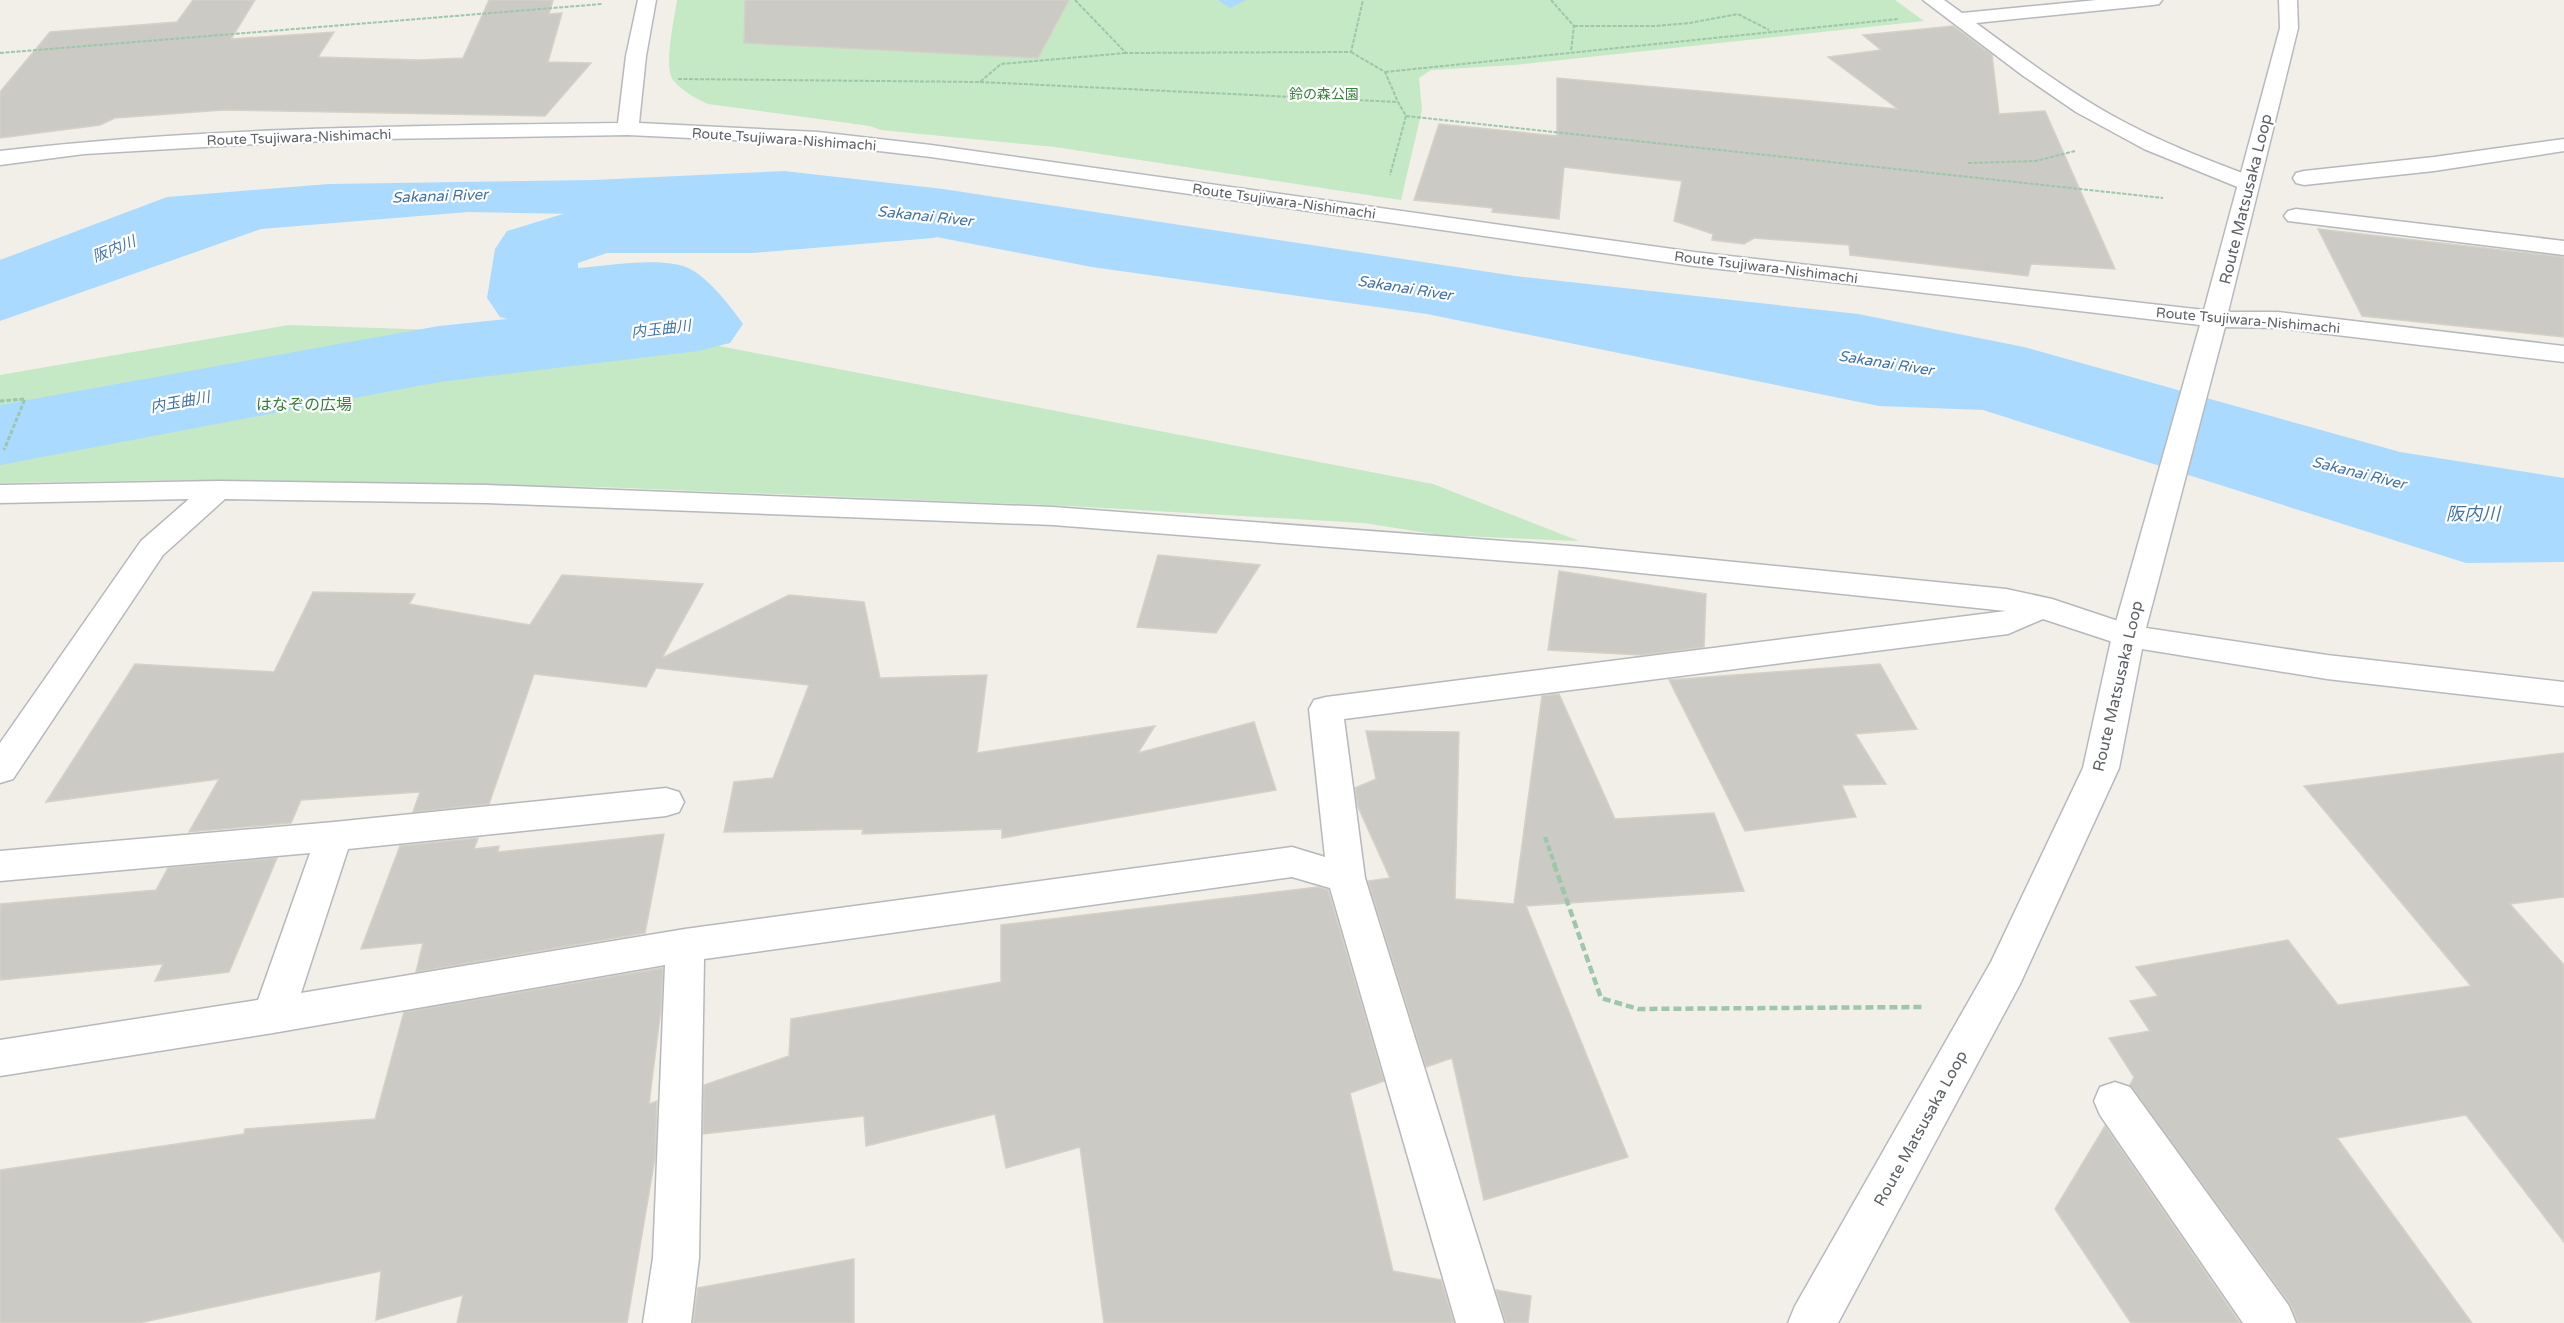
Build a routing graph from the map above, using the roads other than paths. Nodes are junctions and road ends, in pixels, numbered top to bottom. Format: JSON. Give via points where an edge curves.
{"nodes":[{"id":1,"x":647,"y":0,"type":"edge"},
{"id":2,"x":1932,"y":0,"type":"edge"},
{"id":3,"x":2153,"y":0,"type":"edge"},
{"id":4,"x":2288,"y":0,"type":"edge"},
{"id":5,"x":1960,"y":20,"type":"junction"},
{"id":6,"x":628,"y":129,"type":"junction"},
{"id":7,"x":2564,"y":145,"type":"edge"},
{"id":8,"x":0,"y":158,"type":"edge"},
{"id":9,"x":2304,"y":178,"type":"dead end"},
{"id":10,"x":2248,"y":183,"type":"junction"},
{"id":11,"x":2295,"y":216,"type":"dead end"},
{"id":12,"x":2564,"y":248,"type":"edge"},
{"id":13,"x":2211,"y":329,"type":"junction"},
{"id":14,"x":2564,"y":354,"type":"edge"},
{"id":15,"x":218,"y":490,"type":"junction"},
{"id":16,"x":0,"y":494,"type":"edge"},
{"id":17,"x":2041,"y":607,"type":"junction"},
{"id":18,"x":2128,"y":636,"type":"junction"},
{"id":19,"x":2564,"y":694,"type":"edge"},
{"id":20,"x":0,"y":770,"type":"edge"},
{"id":21,"x":666,"y":802,"type":"dead end"},
{"id":22,"x":334,"y":836,"type":"junction"},
{"id":23,"x":0,"y":866,"type":"edge"},
{"id":24,"x":1346,"y":878,"type":"junction"},
{"id":25,"x":685,"y":945,"type":"junction"},
{"id":26,"x":273,"y":1015,"type":"junction"},
{"id":27,"x":0,"y":1058,"type":"edge"},
{"id":28,"x":2115,"y":1101,"type":"dead end"},
{"id":29,"x":667,"y":1323,"type":"edge"},
{"id":30,"x":1480,"y":1323,"type":"edge"},
{"id":31,"x":1812,"y":1323,"type":"edge"},
{"id":32,"x":2272,"y":1323,"type":"edge"}],
"edges":[{"from":1,"to":6,"type":"street"},
{"from":2,"to":5,"type":"street"},
{"from":3,"to":5,"type":"street"},
{"from":4,"to":10,"type":"street","name":"Route Matsusaka Loop","via":[[2289,28]]},
{"from":5,"to":10,"type":"street","via":[[2064,95],[2130,133],[2185,160]]},
{"from":6,"to":8,"type":"street","name":"Route Tsujiwara-Nishimachi","via":[[255,138],[84,148]]},
{"from":6,"to":13,"type":"street","name":"Route Tsujiwara-Nishimachi","via":[[818,138],[931,151]]},
{"from":7,"to":9,"type":"street"},
{"from":10,"to":13,"type":"street","name":"Route Matsusaka Loop"},
{"from":11,"to":12,"type":"street"},
{"from":13,"to":14,"type":"street","name":"Route Tsujiwara-Nishimachi","via":[[2278,320]]},
{"from":13,"to":18,"type":"street","name":"Route Matsusaka Loop"},
{"from":15,"to":16,"type":"street"},
{"from":15,"to":17,"type":"street","via":[[498,495],[1053,516],[1583,557],[2006,600]]},
{"from":15,"to":20,"type":"street","via":[[152,548]]},
{"from":17,"to":18,"type":"street"},
{"from":17,"to":24,"type":"street","via":[[2008,623],[1326,709]]},
{"from":18,"to":19,"type":"street","via":[[2327,667]]},
{"from":18,"to":31,"type":"street","name":"Route Matsusaka Loop","via":[[2101,768],[2006,972]]},
{"from":21,"to":22,"type":"street"},
{"from":22,"to":23,"type":"street"},
{"from":22,"to":26,"type":"street"},
{"from":24,"to":25,"type":"street","via":[[1292,862]]},
{"from":24,"to":30,"type":"street"},
{"from":25,"to":26,"type":"street"},
{"from":25,"to":29,"type":"street","via":[[676,1258]]},
{"from":26,"to":27,"type":"street"},
{"from":28,"to":32,"type":"street"}]}
